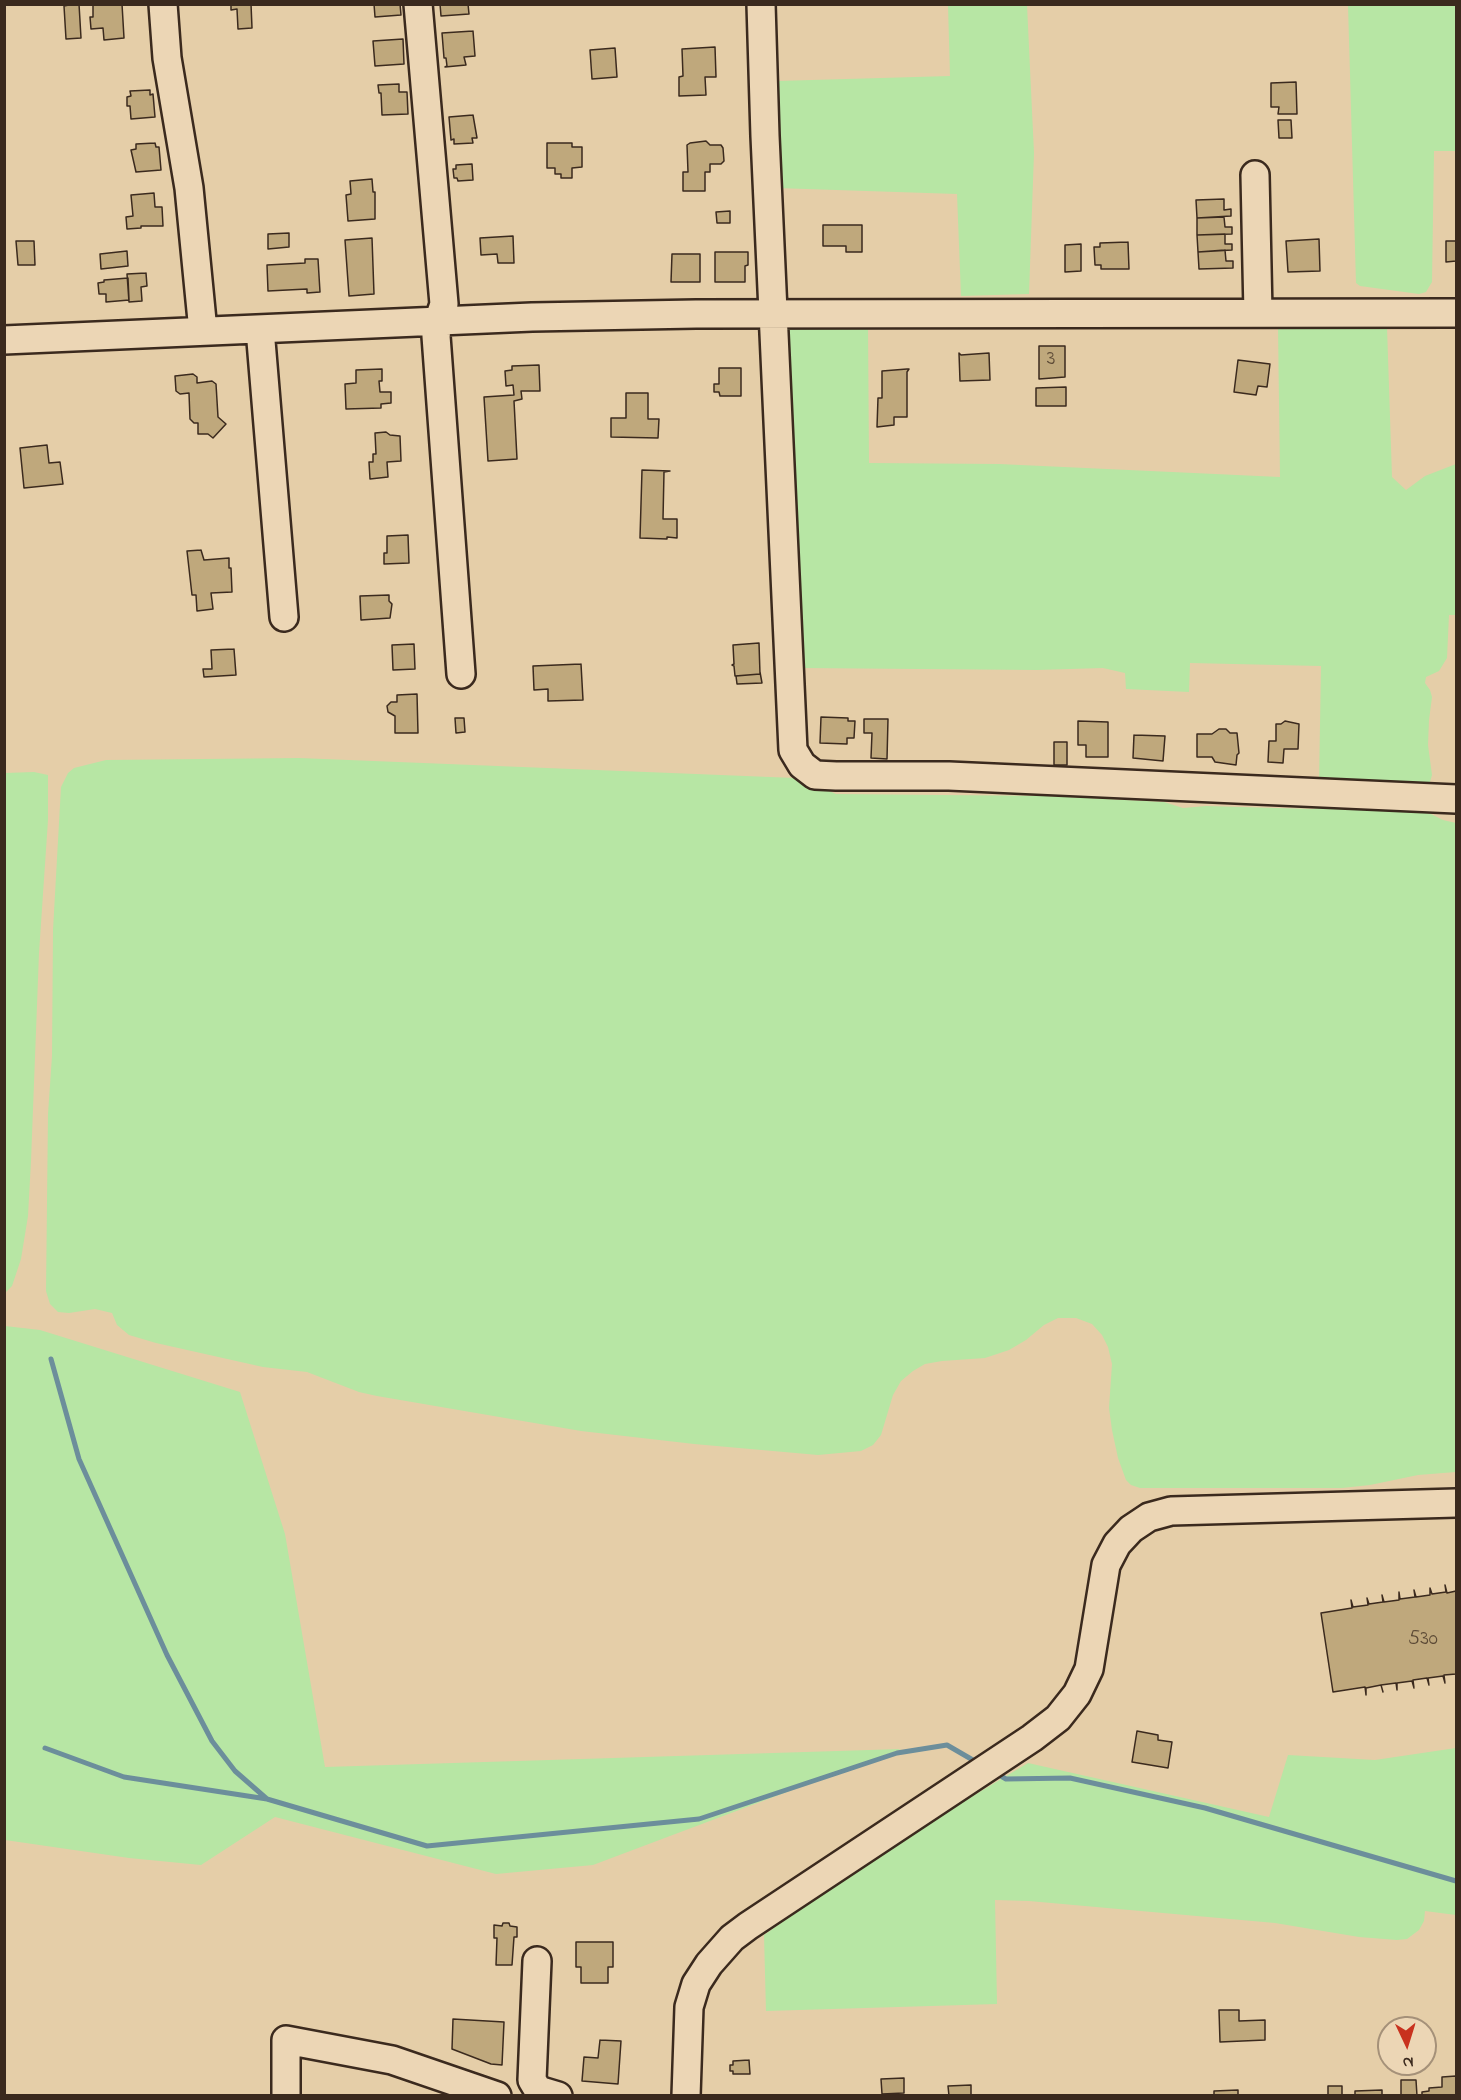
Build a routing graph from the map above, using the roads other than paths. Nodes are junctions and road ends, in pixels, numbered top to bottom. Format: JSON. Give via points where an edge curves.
{"nodes":[{"id":1,"x":163,"y":4,"type":"edge"},
{"id":2,"x":418,"y":4,"type":"edge"},
{"id":3,"x":761,"y":4,"type":"edge"},
{"id":4,"x":1255,"y":174,"type":"dead end"},
{"id":5,"x":1258,"y":313,"type":"junction"},
{"id":6,"x":1456,"y":313,"type":"edge"},
{"id":7,"x":774,"y":315,"type":"junction"},
{"id":8,"x":438,"y":322,"type":"junction"},
{"id":9,"x":260,"y":329,"type":"junction"},
{"id":10,"x":203,"y":330,"type":"junction"},
{"id":11,"x":4,"y":340,"type":"edge"},
{"id":12,"x":284,"y":617,"type":"dead end"},
{"id":13,"x":462,"y":674,"type":"dead end"},
{"id":14,"x":1456,"y":799,"type":"edge"},
{"id":15,"x":1456,"y":1503,"type":"edge"},
{"id":16,"x":537,"y":1961,"type":"dead end"},
{"id":17,"x":286,"y":2096,"type":"edge"},
{"id":18,"x":497,"y":2096,"type":"edge"},
{"id":19,"x":558,"y":2096,"type":"edge"},
{"id":20,"x":686,"y":2096,"type":"edge"}],
"edges":[{"from":1,"to":10,"type":"street","via":[[167,58],[189,188]]},
{"from":2,"to":8,"type":"street","via":[[444,304]]},
{"from":3,"to":7,"type":"street"},
{"from":4,"to":5,"type":"street"},
{"from":5,"to":6,"type":"street"},
{"from":5,"to":7,"type":"street"},
{"from":7,"to":8,"type":"street","via":[[532,317]]},
{"from":7,"to":14,"type":"street","via":[[793,750],[802,765],[815,775],[949,776]]},
{"from":8,"to":9,"type":"street"},
{"from":8,"to":13,"type":"street"},
{"from":9,"to":10,"type":"street"},
{"from":9,"to":12,"type":"street"},
{"from":10,"to":11,"type":"street"},
{"from":15,"to":20,"type":"street","via":[[1182,1510],[1139,1523],[1123,1536],[1106,1565],[1089,1669],[1077,1694],[1058,1718],[748,1926],[717,1954],[702,1974],[689,2007]]},
{"from":16,"to":19,"type":"street","via":[[532,2080],[538,2090]]},
{"from":17,"to":18,"type":"street","via":[[286,2040],[392,2060]]}]}
